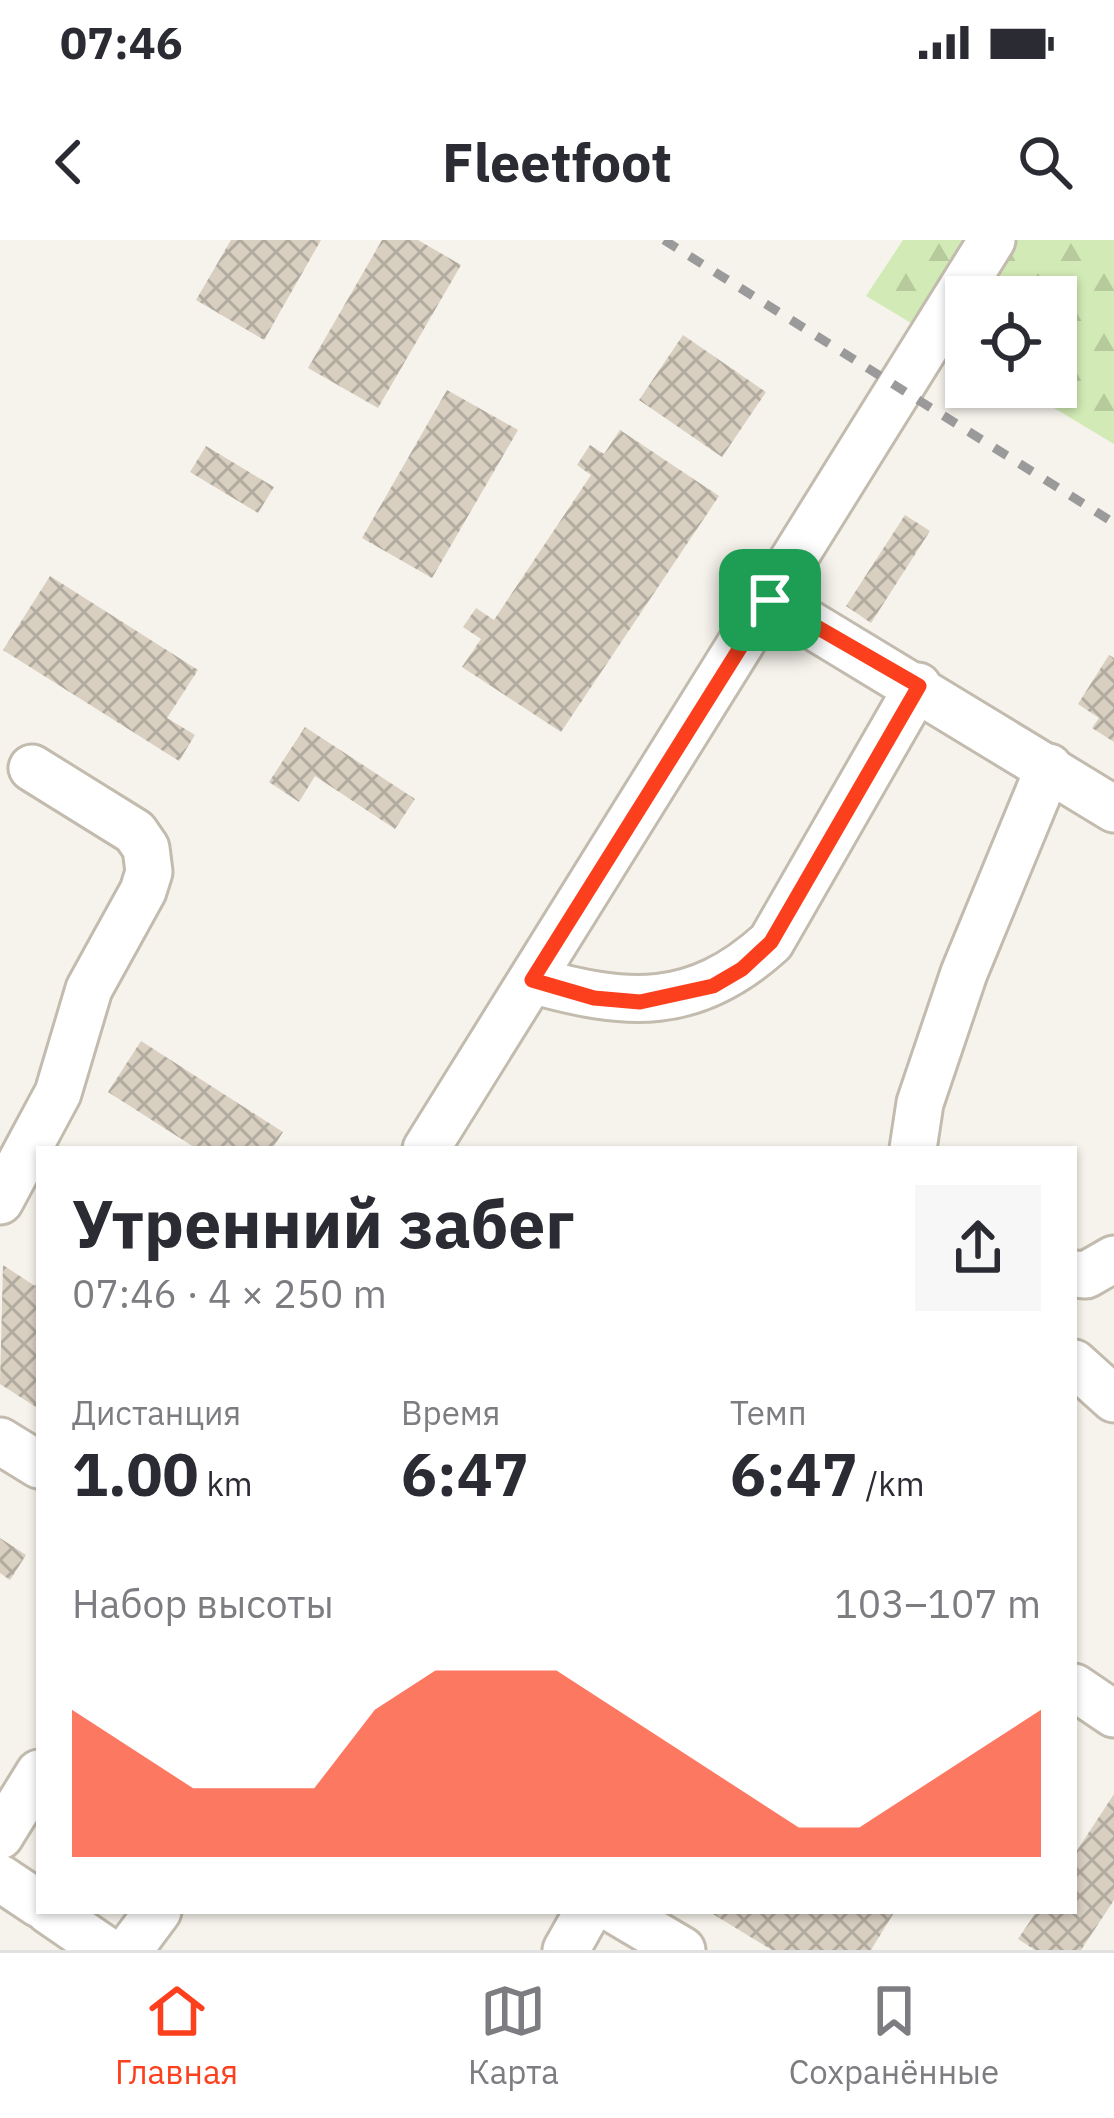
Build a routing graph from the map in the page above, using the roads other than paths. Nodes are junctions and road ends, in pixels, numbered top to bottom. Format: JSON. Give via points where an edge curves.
{"nodes":[{"id":1,"x":992,"y":240,"type":"edge"},
{"id":2,"x":770,"y":600,"type":"junction"},
{"id":3,"x":919,"y":686,"type":"junction"},
{"id":4,"x":1049,"y":767,"type":"junction"},
{"id":5,"x":32,"y":768,"type":"dead end"},
{"id":6,"x":1114,"y":809,"type":"edge"},
{"id":7,"x":532,"y":980,"type":"junction"},
{"id":8,"x":428,"y":1146,"type":"edge"},
{"id":9,"x":913,"y":1146,"type":"edge"},
{"id":10,"x":0,"y":1201,"type":"edge"},
{"id":11,"x":1114,"y":1259,"type":"edge"},
{"id":12,"x":1077,"y":1274,"type":"edge"},
{"id":13,"x":1077,"y":1366,"type":"edge"},
{"id":14,"x":1114,"y":1399,"type":"edge"},
{"id":15,"x":0,"y":1441,"type":"edge"},
{"id":16,"x":36,"y":1463,"type":"edge"},
{"id":17,"x":1077,"y":1689,"type":"edge"},
{"id":18,"x":1114,"y":1714,"type":"edge"},
{"id":19,"x":36,"y":1777,"type":"edge"},
{"id":20,"x":0,"y":1836,"type":"edge"},
{"id":21,"x":0,"y":1878,"type":"edge"},
{"id":22,"x":36,"y":1902,"type":"edge"},
{"id":23,"x":53,"y":1914,"type":"edge"},
{"id":24,"x":156,"y":1914,"type":"edge"},
{"id":25,"x":586,"y":1914,"type":"edge"},
{"id":26,"x":621,"y":1914,"type":"edge"},
{"id":27,"x":106,"y":1950,"type":"edge"},
{"id":28,"x":129,"y":1950,"type":"edge"},
{"id":29,"x":566,"y":1950,"type":"edge"},
{"id":30,"x":682,"y":1950,"type":"edge"}],
"edges":[{"from":1,"to":2,"type":"lane"},
{"from":2,"to":3,"type":"lane"},
{"from":2,"to":7,"type":"lane"},
{"from":3,"to":4,"type":"lane"},
{"from":3,"to":7,"type":"lane","via":[[771,942],[742,969],[713,986],[640,1002]]},
{"from":4,"to":6,"type":"lane"},
{"from":4,"to":9,"type":"lane","via":[[964,973]]},
{"from":5,"to":10,"type":"lane","via":[[135,832],[148,872],[89,988],[58,1093]]},
{"from":7,"to":8,"type":"lane"},
{"from":11,"to":12,"type":"lane"},
{"from":13,"to":14,"type":"lane"},
{"from":15,"to":16,"type":"lane"},
{"from":17,"to":18,"type":"lane"},
{"from":19,"to":20,"type":"lane"},
{"from":21,"to":22,"type":"lane"},
{"from":23,"to":27,"type":"lane"},
{"from":24,"to":28,"type":"lane"},
{"from":25,"to":29,"type":"lane"},
{"from":26,"to":30,"type":"lane"}]}
